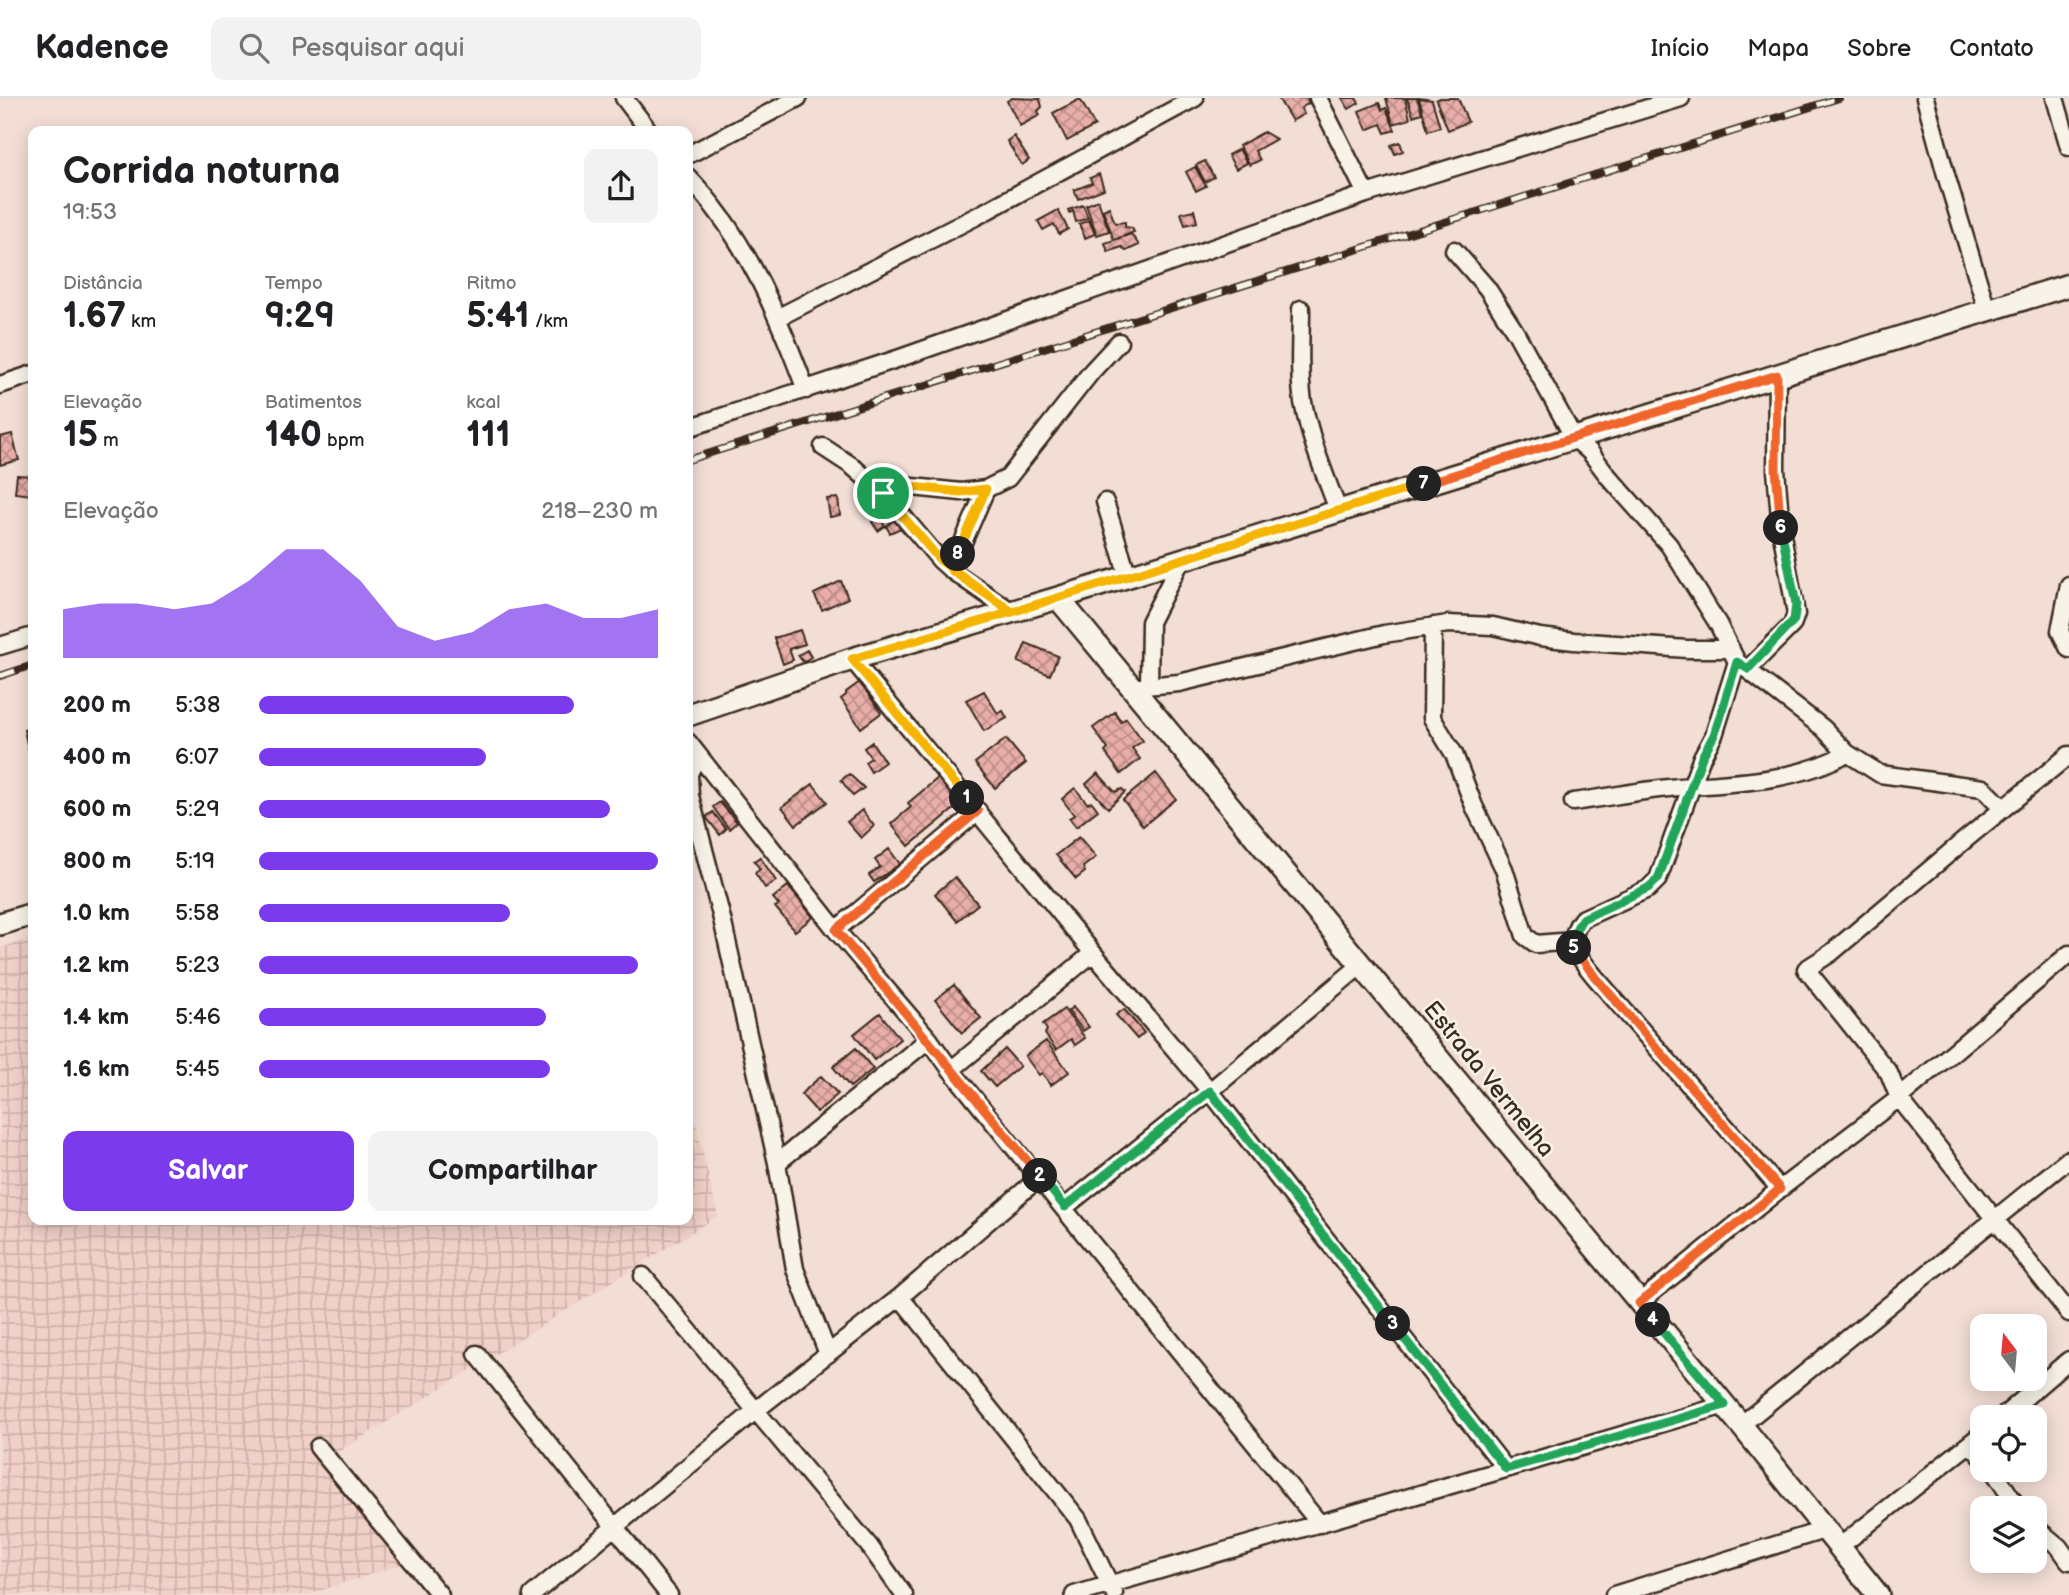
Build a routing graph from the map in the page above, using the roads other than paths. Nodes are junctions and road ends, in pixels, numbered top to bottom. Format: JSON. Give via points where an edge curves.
{"nodes":[{"id":1,"x":624,"y":98,"type":"edge"},
{"id":2,"x":798,"y":98,"type":"edge"},
{"id":3,"x":1195,"y":98,"type":"edge"},
{"id":4,"x":1318,"y":98,"type":"edge"},
{"id":5,"x":1681,"y":98,"type":"edge"},
{"id":6,"x":1925,"y":98,"type":"edge"},
{"id":7,"x":2055,"y":98,"type":"edge"},
{"id":8,"x":645,"y":126,"type":"edge"},
{"id":9,"x":2069,"y":147,"type":"edge"},
{"id":10,"x":693,"y":152,"type":"edge"},
{"id":11,"x":693,"y":182,"type":"edge"},
{"id":12,"x":1366,"y":194,"type":"junction"},
{"id":13,"x":1454,"y":250,"type":"dead end"},
{"id":14,"x":2069,"y":285,"type":"edge"},
{"id":15,"x":1301,"y":309,"type":"dead end"},
{"id":16,"x":1987,"y":310,"type":"junction"},
{"id":17,"x":779,"y":317,"type":"junction"},
{"id":18,"x":1119,"y":341,"type":"dead end"},
{"id":19,"x":1777,"y":375,"type":"junction"},
{"id":20,"x":28,"y":376,"type":"edge"},
{"id":21,"x":0,"y":385,"type":"edge"},
{"id":22,"x":806,"y":390,"type":"junction"},
{"id":23,"x":693,"y":426,"type":"edge"},
{"id":24,"x":1574,"y":438,"type":"junction"},
{"id":25,"x":823,"y":447,"type":"dead end"},
{"id":26,"x":986,"y":489,"type":"junction"},
{"id":27,"x":883,"y":493,"type":"junction"},
{"id":28,"x":1105,"y":502,"type":"dead end"},
{"id":29,"x":1338,"y":510,"type":"junction"},
{"id":30,"x":1182,"y":559,"type":"junction"},
{"id":31,"x":951,"y":570,"type":"junction"},
{"id":32,"x":1128,"y":576,"type":"junction"},
{"id":33,"x":2069,"y":585,"type":"edge"},
{"id":34,"x":1058,"y":598,"type":"junction"},
{"id":35,"x":1012,"y":612,"type":"junction"},
{"id":36,"x":1433,"y":626,"type":"junction"},
{"id":37,"x":28,"y":638,"type":"edge"},
{"id":38,"x":0,"y":646,"type":"edge"},
{"id":39,"x":2069,"y":649,"type":"edge"},
{"id":40,"x":852,"y":659,"type":"junction"},
{"id":41,"x":1739,"y":660,"type":"junction"},
{"id":42,"x":1141,"y":687,"type":"junction"},
{"id":43,"x":693,"y":713,"type":"edge"},
{"id":44,"x":693,"y":749,"type":"edge"},
{"id":45,"x":1847,"y":753,"type":"junction"},
{"id":46,"x":2069,"y":755,"type":"edge"},
{"id":47,"x":700,"y":758,"type":"junction"},
{"id":48,"x":693,"y":765,"type":"edge"},
{"id":49,"x":1691,"y":787,"type":"junction"},
{"id":50,"x":1573,"y":802,"type":"dead end"},
{"id":51,"x":693,"y":808,"type":"edge"},
{"id":52,"x":2003,"y":808,"type":"junction"},
{"id":53,"x":978,"y":811,"type":"junction"},
{"id":54,"x":28,"y":916,"type":"edge"},
{"id":55,"x":0,"y":924,"type":"edge"},
{"id":56,"x":836,"y":930,"type":"junction"},
{"id":57,"x":1573,"y":941,"type":"junction"},
{"id":58,"x":1093,"y":953,"type":"junction"},
{"id":59,"x":2069,"y":954,"type":"edge"},
{"id":60,"x":1361,"y":965,"type":"junction"},
{"id":61,"x":929,"y":1039,"type":"junction"},
{"id":62,"x":951,"y":1070,"type":"junction"},
{"id":63,"x":1210,"y":1091,"type":"junction"},
{"id":64,"x":1899,"y":1098,"type":"junction"},
{"id":65,"x":2069,"y":1159,"type":"edge"},
{"id":66,"x":777,"y":1164,"type":"junction"},
{"id":67,"x":1040,"y":1177,"type":"junction"},
{"id":68,"x":1780,"y":1189,"type":"junction"},
{"id":69,"x":1065,"y":1207,"type":"junction"},
{"id":70,"x":1994,"y":1219,"type":"junction"},
{"id":71,"x":643,"y":1276,"type":"dead end"},
{"id":72,"x":900,"y":1297,"type":"junction"},
{"id":73,"x":1639,"y":1303,"type":"junction"},
{"id":74,"x":2069,"y":1313,"type":"edge"},
{"id":75,"x":477,"y":1354,"type":"dead end"},
{"id":76,"x":828,"y":1354,"type":"junction"},
{"id":77,"x":2069,"y":1360,"type":"edge"},
{"id":78,"x":1725,"y":1405,"type":"junction"},
{"id":79,"x":2016,"y":1405,"type":"edge"},
{"id":80,"x":755,"y":1411,"type":"junction"},
{"id":81,"x":1741,"y":1425,"type":"junction"},
{"id":82,"x":1970,"y":1444,"type":"edge"},
{"id":83,"x":318,"y":1447,"type":"dead end"},
{"id":84,"x":1506,"y":1469,"type":"junction"},
{"id":85,"x":1321,"y":1524,"type":"junction"},
{"id":86,"x":616,"y":1526,"type":"junction"},
{"id":87,"x":1824,"y":1530,"type":"junction"},
{"id":88,"x":2047,"y":1537,"type":"edge"},
{"id":89,"x":1838,"y":1548,"type":"junction"},
{"id":90,"x":2069,"y":1561,"type":"edge"},
{"id":91,"x":1670,"y":1578,"type":"junction"},
{"id":92,"x":1114,"y":1590,"type":"edge"},
{"id":93,"x":440,"y":1595,"type":"edge"},
{"id":94,"x":532,"y":1595,"type":"edge"},
{"id":95,"x":669,"y":1595,"type":"edge"},
{"id":96,"x":904,"y":1595,"type":"edge"},
{"id":97,"x":1074,"y":1595,"type":"edge"},
{"id":98,"x":1614,"y":1595,"type":"edge"},
{"id":99,"x":1676,"y":1595,"type":"edge"},
{"id":100,"x":1878,"y":1595,"type":"edge"}],
"edges":[{"from":1,"to":8,"type":"street"},
{"from":2,"to":10,"type":"street"},
{"from":3,"to":17,"type":"street"},
{"from":4,"to":12,"type":"street"},
{"from":5,"to":12,"type":"street"},
{"from":6,"to":16,"type":"street"},
{"from":7,"to":9,"type":"street"},
{"from":11,"to":17,"type":"street","via":[[744,248]]},
{"from":12,"to":22,"type":"street"},
{"from":13,"to":24,"type":"street","via":[[1487,288],[1516,333]]},
{"from":14,"to":16,"type":"street"},
{"from":15,"to":29,"type":"street","via":[[1303,400],[1312,441]]},
{"from":16,"to":19,"type":"street"},
{"from":17,"to":22,"type":"street"},
{"from":18,"to":26,"type":"street","via":[[1008,478]]},
{"from":19,"to":24,"type":"street"},
{"from":19,"to":41,"type":"street","via":[[1776,470],[1796,614],[1792,625]]},
{"from":20,"to":21,"type":"street"},
{"from":22,"to":23,"type":"street"},
{"from":24,"to":29,"type":"street"},
{"from":24,"to":41,"type":"street","via":[[1669,545]]},
{"from":25,"to":27,"type":"street"},
{"from":26,"to":27,"type":"street","via":[[961,492],[903,486]]},
{"from":26,"to":31,"type":"street"},
{"from":27,"to":31,"type":"street"},
{"from":28,"to":32,"type":"street"},
{"from":29,"to":30,"type":"street"},
{"from":30,"to":32,"type":"street"},
{"from":30,"to":42,"type":"street","via":[[1150,622]]},
{"from":31,"to":35,"type":"street"},
{"from":32,"to":34,"type":"street"},
{"from":33,"to":39,"type":"street","via":[[2060,631]]},
{"from":34,"to":35,"type":"street"},
{"from":34,"to":42,"type":"street","name":"Estrada Vermelha"},
{"from":35,"to":40,"type":"street"},
{"from":36,"to":41,"type":"street","via":[[1493,626],[1540,637]]},
{"from":36,"to":42,"type":"street","via":[[1179,683]]},
{"from":36,"to":57,"type":"street","via":[[1432,718],[1454,754],[1504,869],[1525,936],[1536,944]]},
{"from":37,"to":38,"type":"street"},
{"from":40,"to":43,"type":"street"},
{"from":40,"to":53,"type":"street"},
{"from":41,"to":45,"type":"street"},
{"from":41,"to":49,"type":"street"},
{"from":42,"to":60,"type":"street","name":"Estrada Vermelha"},
{"from":44,"to":47,"type":"street"},
{"from":45,"to":49,"type":"street","via":[[1807,771]]},
{"from":45,"to":52,"type":"street","via":[[1880,774],[1983,788]]},
{"from":46,"to":52,"type":"street"},
{"from":47,"to":48,"type":"street"},
{"from":47,"to":56,"type":"street"},
{"from":49,"to":50,"type":"street"},
{"from":49,"to":57,"type":"street","via":[[1658,879],[1582,919]]},
{"from":51,"to":66,"type":"street"},
{"from":52,"to":64,"type":"street","via":[[1806,969],[1889,1073]]},
{"from":53,"to":56,"type":"street"},
{"from":53,"to":58,"type":"street"},
{"from":54,"to":55,"type":"street"},
{"from":56,"to":61,"type":"street"},
{"from":57,"to":68,"type":"street","via":[[1595,977]]},
{"from":58,"to":62,"type":"street"},
{"from":58,"to":63,"type":"street"},
{"from":59,"to":64,"type":"street"},
{"from":60,"to":63,"type":"street"},
{"from":60,"to":73,"type":"street","name":"Estrada Vermelha"},
{"from":61,"to":62,"type":"street"},
{"from":61,"to":66,"type":"street"},
{"from":62,"to":67,"type":"street"},
{"from":63,"to":69,"type":"street"},
{"from":63,"to":84,"type":"street"},
{"from":64,"to":68,"type":"street"},
{"from":64,"to":70,"type":"street"},
{"from":65,"to":70,"type":"street"},
{"from":66,"to":76,"type":"street","via":[[795,1269]]},
{"from":67,"to":69,"type":"street"},
{"from":67,"to":72,"type":"street"},
{"from":68,"to":73,"type":"street"},
{"from":69,"to":85,"type":"street"},
{"from":70,"to":74,"type":"street"},
{"from":70,"to":81,"type":"street"},
{"from":71,"to":80,"type":"street"},
{"from":72,"to":76,"type":"street"},
{"from":72,"to":92,"type":"street","via":[[1078,1519]]},
{"from":73,"to":78,"type":"street","name":"Estrada Vermelha"},
{"from":75,"to":86,"type":"street"},
{"from":76,"to":80,"type":"street"},
{"from":77,"to":79,"type":"street"},
{"from":78,"to":81,"type":"street","name":"Estrada Vermelha"},
{"from":78,"to":84,"type":"street"},
{"from":80,"to":86,"type":"street"},
{"from":80,"to":96,"type":"street","via":[[870,1547]]},
{"from":81,"to":87,"type":"street","name":"Estrada Vermelha"},
{"from":82,"to":89,"type":"street"},
{"from":83,"to":93,"type":"street"},
{"from":84,"to":85,"type":"street"},
{"from":85,"to":92,"type":"street"},
{"from":86,"to":94,"type":"street"},
{"from":86,"to":95,"type":"street"},
{"from":87,"to":89,"type":"street","name":"Estrada Vermelha"},
{"from":87,"to":91,"type":"street"},
{"from":88,"to":90,"type":"street"},
{"from":89,"to":100,"type":"street","name":"Estrada Vermelha"},
{"from":91,"to":98,"type":"street"},
{"from":91,"to":99,"type":"street"},
{"from":92,"to":97,"type":"street"}]}
